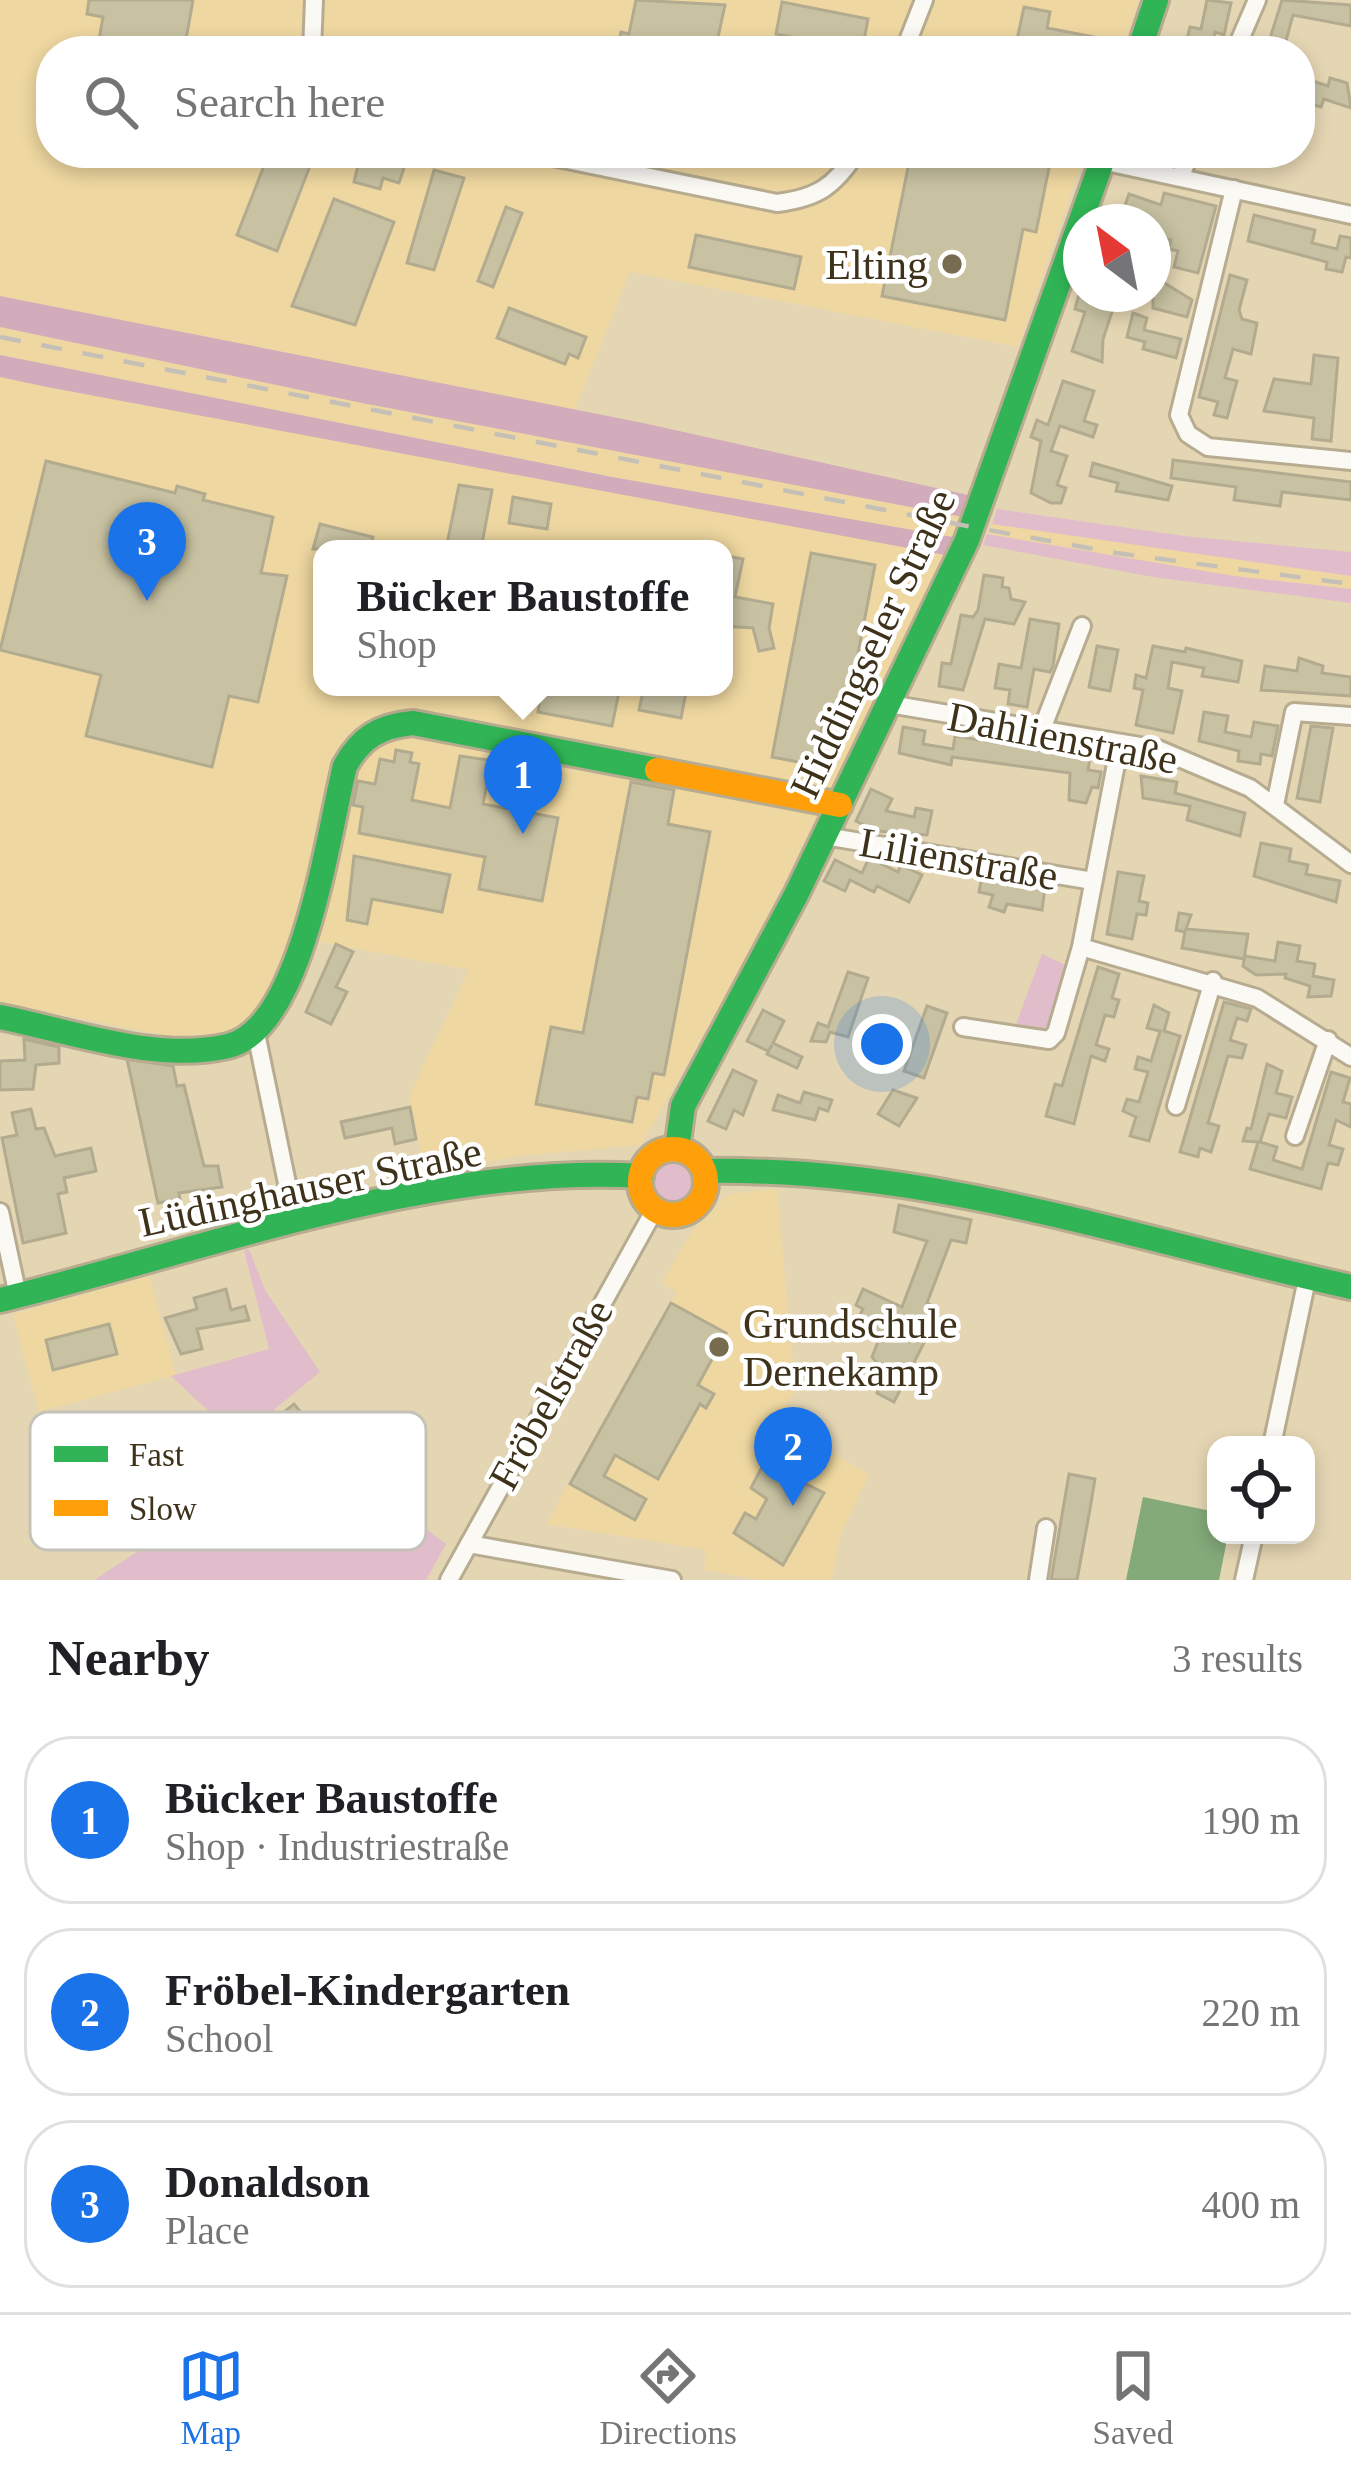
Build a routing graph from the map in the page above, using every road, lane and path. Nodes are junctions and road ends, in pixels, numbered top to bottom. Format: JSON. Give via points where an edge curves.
{"nodes":[{"id":1,"x":314,"y":0,"type":"edge"},
{"id":2,"x":924,"y":0,"type":"edge"},
{"id":3,"x":1156,"y":0,"type":"edge"},
{"id":4,"x":1257,"y":0,"type":"edge"},
{"id":5,"x":313,"y":36,"type":"edge"},
{"id":6,"x":910,"y":36,"type":"edge"},
{"id":7,"x":1144,"y":36,"type":"edge"},
{"id":8,"x":1241,"y":36,"type":"edge"},
{"id":9,"x":606,"y":168,"type":"edge"},
{"id":10,"x":846,"y":168,"type":"edge"},
{"id":11,"x":1099,"y":168,"type":"edge"},
{"id":12,"x":1145,"y":168,"type":"edge"},
{"id":13,"x":1184,"y":168,"type":"edge"},
{"id":14,"x":1180,"y":177,"type":"junction"},
{"id":15,"x":1234,"y":189,"type":"junction"},
{"id":16,"x":1351,"y":215,"type":"edge"},
{"id":17,"x":1351,"y":461,"type":"edge"},
{"id":18,"x":1082,"y":626,"type":"dead end"},
{"id":19,"x":889,"y":704,"type":"junction"},
{"id":20,"x":1351,"y":716,"type":"edge"},
{"id":21,"x":1042,"y":729,"type":"junction"},
{"id":22,"x":1120,"y":742,"type":"junction"},
{"id":23,"x":840,"y":805,"type":"junction"},
{"id":24,"x":1275,"y":805,"type":"junction"},
{"id":25,"x":825,"y":836,"type":"junction"},
{"id":26,"x":1351,"y":864,"type":"edge"},
{"id":27,"x":1094,"y":881,"type":"junction"},
{"id":28,"x":1081,"y":946,"type":"junction"},
{"id":29,"x":1213,"y":981,"type":"junction"},
{"id":30,"x":0,"y":1017,"type":"edge"},
{"id":31,"x":963,"y":1027,"type":"dead end"},
{"id":32,"x":256,"y":1033,"type":"junction"},
{"id":33,"x":1328,"y":1040,"type":"junction"},
{"id":34,"x":1351,"y":1057,"type":"edge"},
{"id":35,"x":1176,"y":1106,"type":"dead end"},
{"id":36,"x":1295,"y":1136,"type":"dead end"},
{"id":37,"x":677,"y":1149,"type":"junction"},
{"id":38,"x":705,"y":1171,"type":"junction"},
{"id":39,"x":641,"y":1176,"type":"junction"},
{"id":40,"x":655,"y":1209,"type":"junction"},
{"id":41,"x":0,"y":1212,"type":"edge"},
{"id":42,"x":296,"y":1222,"type":"junction"},
{"id":43,"x":1307,"y":1279,"type":"junction"},
{"id":44,"x":1351,"y":1287,"type":"edge"},
{"id":45,"x":9,"y":1298,"type":"edge"},
{"id":46,"x":1274,"y":1436,"type":"edge"},
{"id":47,"x":1046,"y":1528,"type":"dead end"},
{"id":48,"x":469,"y":1544,"type":"junction"},
{"id":49,"x":1252,"y":1544,"type":"edge"},
{"id":50,"x":650,"y":1578,"type":"edge"},
{"id":51,"x":449,"y":1580,"type":"edge"},
{"id":52,"x":672,"y":1580,"type":"edge"},
{"id":53,"x":1038,"y":1580,"type":"edge"},
{"id":54,"x":1244,"y":1580,"type":"edge"}],
"edges":[{"from":1,"to":5,"type":"street"},
{"from":2,"to":6,"type":"street"},
{"from":3,"to":7,"type":"street"},
{"from":4,"to":8,"type":"street"},
{"from":9,"to":10,"type":"street","via":[[777,203],[812,199]]},
{"from":11,"to":19,"type":"street","name":"Hiddingseler Straße","via":[[984,498]]},
{"from":12,"to":14,"type":"street"},
{"from":13,"to":14,"type":"street"},
{"from":14,"to":15,"type":"street"},
{"from":15,"to":16,"type":"street"},
{"from":15,"to":17,"type":"street","via":[[1179,415],[1188,434],[1208,446]]},
{"from":18,"to":21,"type":"street"},
{"from":19,"to":21,"type":"street","name":"Dahlienstraße"},
{"from":19,"to":23,"type":"street","name":"Hiddingseler Straße"},
{"from":20,"to":24,"type":"street","via":[[1294,712]]},
{"from":21,"to":22,"type":"street","name":"Dahlienstraße"},
{"from":22,"to":24,"type":"street","name":"Dahlienstraße","via":[[1197,763]]},
{"from":22,"to":27,"type":"street","name":"Lilienstraße"},
{"from":23,"to":25,"type":"street","name":"Hiddingseler Straße"},
{"from":23,"to":32,"type":"street","via":[[413,723],[383,725],[357,742],[345,766],[290,986]]},
{"from":24,"to":26,"type":"street","name":"Dahlienstraße"},
{"from":25,"to":27,"type":"street","name":"Lilienstraße"},
{"from":25,"to":37,"type":"street","name":"Hiddingseler Straße","via":[[683,1106]]},
{"from":27,"to":28,"type":"street","name":"Lilienstraße"},
{"from":28,"to":29,"type":"street","name":"Lilienstraße"},
{"from":28,"to":31,"type":"street","name":"Lilienstraße","via":[[1049,1040]]},
{"from":29,"to":33,"type":"street","name":"Lilienstraße"},
{"from":29,"to":35,"type":"street"},
{"from":30,"to":32,"type":"street","via":[[165,1050],[230,1046]]},
{"from":32,"to":42,"type":"street"},
{"from":33,"to":34,"type":"street","name":"Lilienstraße"},
{"from":33,"to":36,"type":"street"},
{"from":37,"to":38,"type":"street"},
{"from":37,"to":39,"type":"street","via":[[653,1155]]},
{"from":38,"to":40,"type":"street","via":[[693,1208]]},
{"from":38,"to":43,"type":"street","via":[[862,1175]]},
{"from":39,"to":40,"type":"street"},
{"from":39,"to":42,"type":"street","name":"Lüdinghauser Straße","via":[[572,1174]]},
{"from":40,"to":48,"type":"street","name":"Fröbelstraße"},
{"from":41,"to":45,"type":"street"},
{"from":42,"to":45,"type":"street","name":"Lüdinghauser Straße"},
{"from":43,"to":44,"type":"street"},
{"from":43,"to":46,"type":"street"},
{"from":47,"to":53,"type":"street"},
{"from":48,"to":50,"type":"street"},
{"from":48,"to":51,"type":"street","name":"Fröbelstraße"},
{"from":49,"to":54,"type":"street"},
{"from":50,"to":52,"type":"street"}]}
